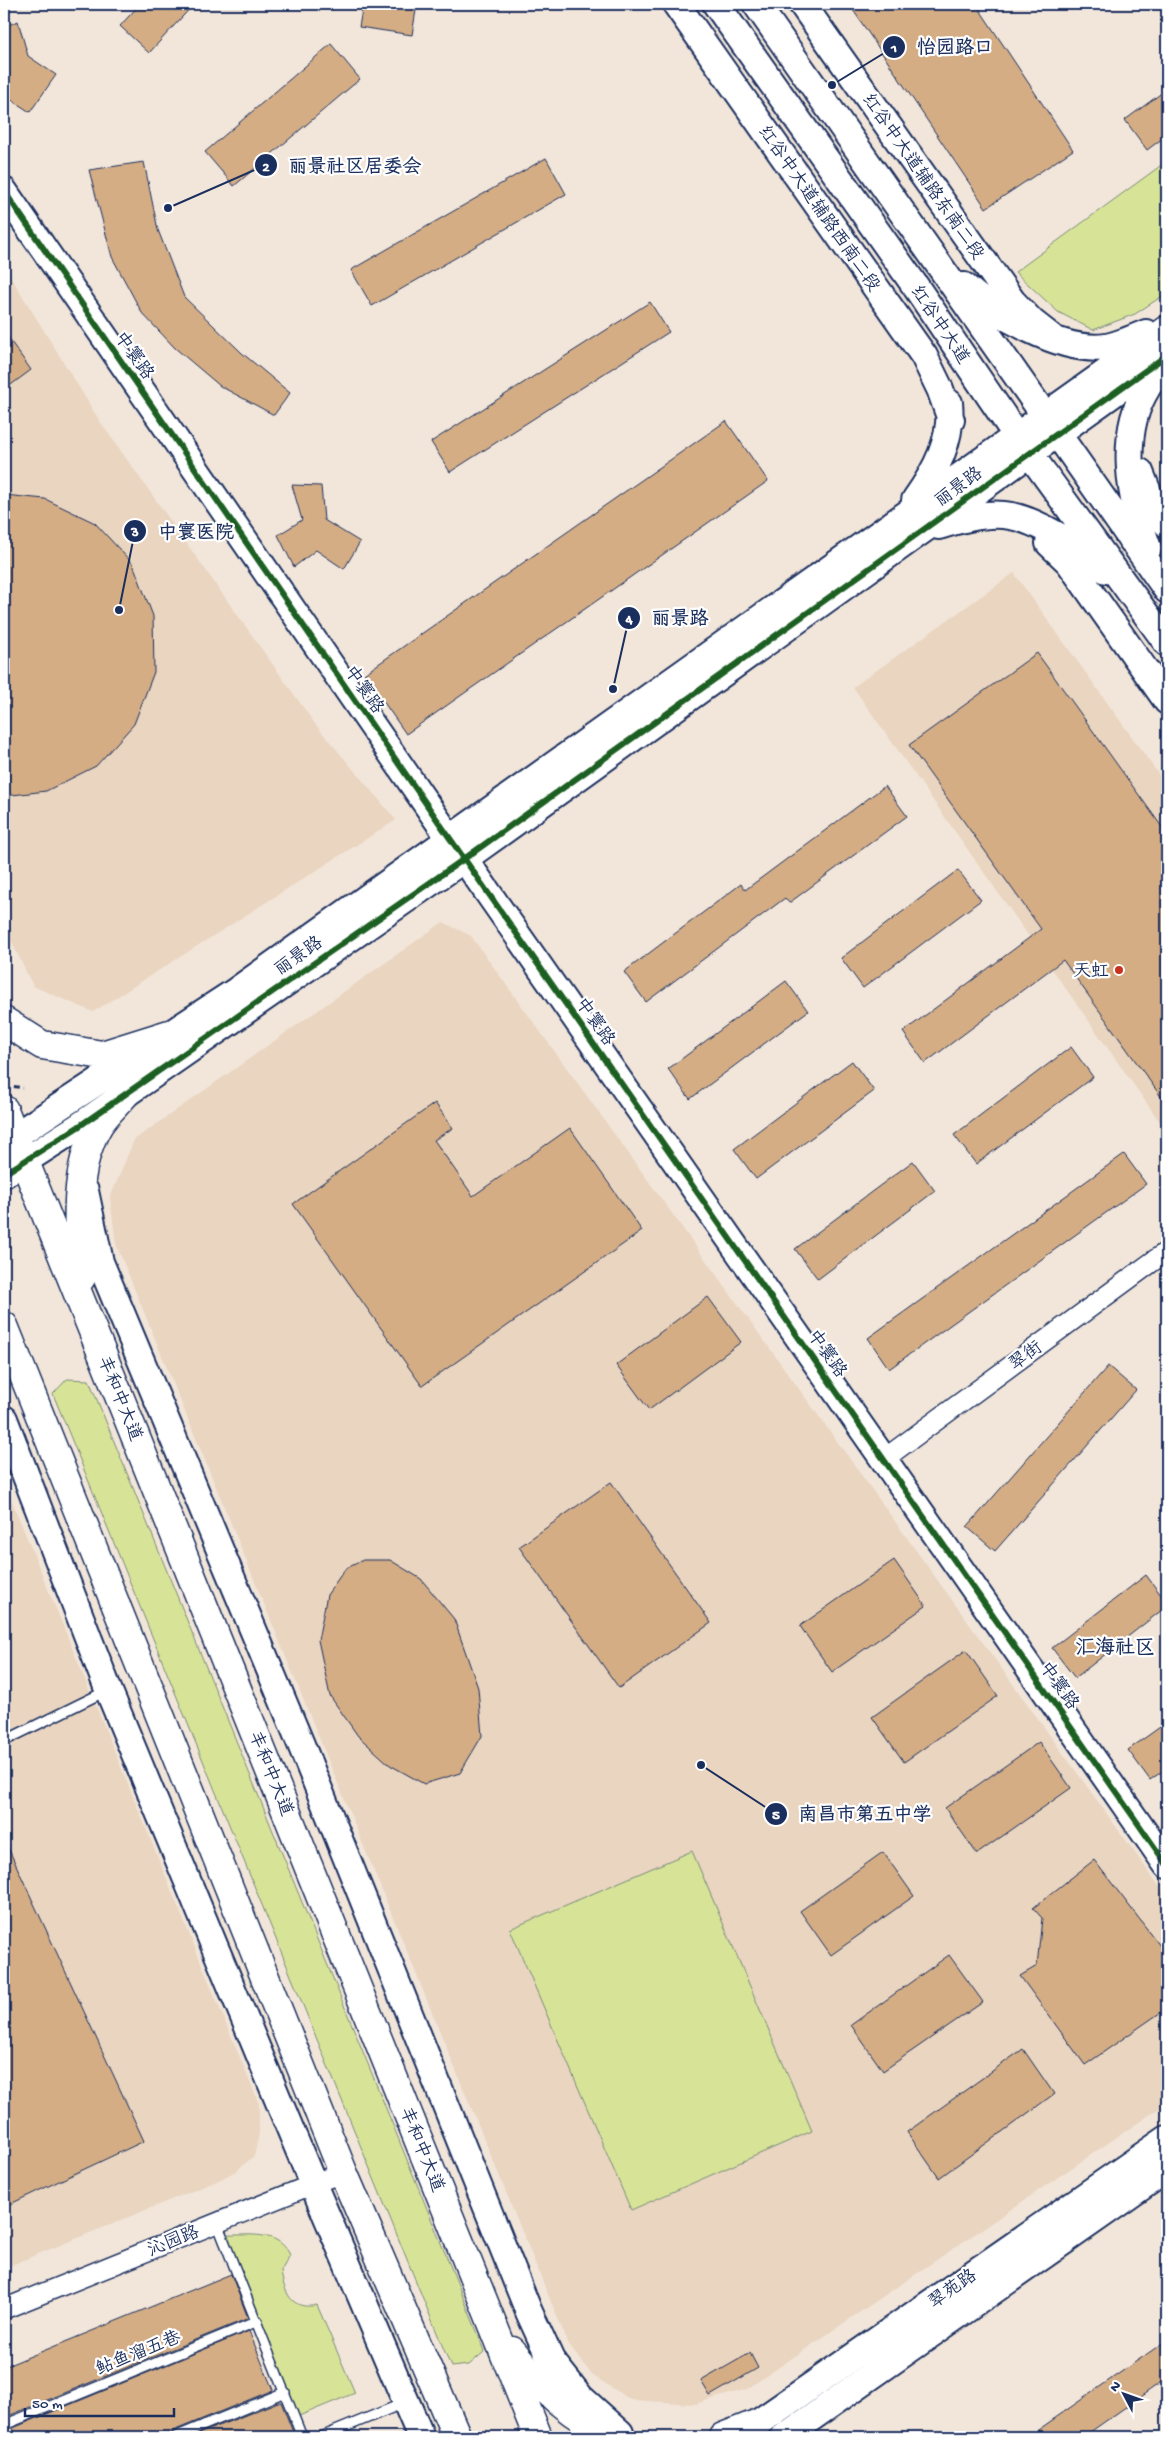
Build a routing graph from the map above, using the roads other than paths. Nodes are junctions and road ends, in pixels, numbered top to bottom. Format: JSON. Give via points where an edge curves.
{"nodes":[{"id":1,"x":676,"y":4,"type":"edge"},
{"id":2,"x":716,"y":4,"type":"edge"},
{"id":3,"x":756,"y":4,"type":"edge"},
{"id":4,"x":802,"y":4,"type":"edge"},
{"id":5,"x":4,"y":191,"type":"edge"},
{"id":6,"x":937,"y":261,"type":"junction"},
{"id":7,"x":916,"y":287,"type":"junction"},
{"id":8,"x":1167,"y":324,"type":"edge"},
{"id":9,"x":1167,"y":329,"type":"edge"},
{"id":10,"x":1055,"y":340,"type":"junction"},
{"id":11,"x":1167,"y":355,"type":"edge"},
{"id":12,"x":1167,"y":363,"type":"edge"},
{"id":13,"x":951,"y":420,"type":"junction"},
{"id":14,"x":1051,"y":424,"type":"junction"},
{"id":15,"x":1130,"y":442,"type":"junction"},
{"id":16,"x":1023,"y":444,"type":"junction"},
{"id":17,"x":1023,"y":518,"type":"junction"},
{"id":18,"x":910,"y":524,"type":"junction"},
{"id":19,"x":1167,"y":524,"type":"edge"},
{"id":20,"x":1163,"y":583,"type":"edge"},
{"id":21,"x":1132,"y":593,"type":"junction"},
{"id":22,"x":1167,"y":643,"type":"edge"},
{"id":23,"x":1167,"y":701,"type":"edge"},
{"id":24,"x":449,"y":837,"type":"junction"},
{"id":25,"x":464,"y":859,"type":"junction"},
{"id":26,"x":4,"y":1008,"type":"edge"},
{"id":27,"x":4,"y":1021,"type":"edge"},
{"id":28,"x":169,"y":1034,"type":"junction"},
{"id":29,"x":42,"y":1045,"type":"junction"},
{"id":30,"x":126,"y":1094,"type":"junction"},
{"id":31,"x":4,"y":1097,"type":"edge"},
{"id":32,"x":10,"y":1139,"type":"edge"},
{"id":33,"x":15,"y":1168,"type":"edge"},
{"id":34,"x":82,"y":1180,"type":"junction"},
{"id":35,"x":1167,"y":1251,"type":"edge"},
{"id":36,"x":83,"y":1305,"type":"junction"},
{"id":37,"x":4,"y":1326,"type":"edge"},
{"id":38,"x":4,"y":1366,"type":"edge"},
{"id":39,"x":32,"y":1400,"type":"junction"},
{"id":40,"x":4,"y":1419,"type":"edge"},
{"id":41,"x":884,"y":1459,"type":"junction"},
{"id":42,"x":108,"y":1689,"type":"junction"},
{"id":43,"x":4,"y":1741,"type":"edge"},
{"id":44,"x":1167,"y":1865,"type":"edge"},
{"id":45,"x":1167,"y":2139,"type":"edge"},
{"id":46,"x":1167,"y":2169,"type":"edge"},
{"id":47,"x":343,"y":2172,"type":"junction"},
{"id":48,"x":313,"y":2184,"type":"junction"},
{"id":49,"x":217,"y":2223,"type":"junction"},
{"id":50,"x":4,"y":2309,"type":"edge"},
{"id":51,"x":258,"y":2321,"type":"junction"},
{"id":52,"x":496,"y":2332,"type":"junction"},
{"id":53,"x":433,"y":2382,"type":"junction"},
{"id":54,"x":285,"y":2392,"type":"junction"},
{"id":55,"x":406,"y":2402,"type":"junction"},
{"id":56,"x":4,"y":2425,"type":"edge"},
{"id":57,"x":747,"y":2431,"type":"edge"},
{"id":58,"x":175,"y":2437,"type":"edge"},
{"id":59,"x":302,"y":2437,"type":"edge"},
{"id":60,"x":321,"y":2437,"type":"edge"},
{"id":61,"x":421,"y":2437,"type":"edge"},
{"id":62,"x":441,"y":2437,"type":"edge"},
{"id":63,"x":456,"y":2437,"type":"edge"},
{"id":64,"x":538,"y":2437,"type":"edge"},
{"id":65,"x":620,"y":2437,"type":"edge"},
{"id":66,"x":624,"y":2437,"type":"edge"},
{"id":67,"x":723,"y":2437,"type":"edge"},
{"id":68,"x":784,"y":2437,"type":"edge"}],
"edges":[{"from":1,"to":13,"type":"main road","name":"红谷中大道辅路西南二段","via":[[924,356]]},
{"from":2,"to":7,"type":"main road","name":"红谷中大道"},
{"from":3,"to":6,"type":"main road","name":"红谷中大道"},
{"from":4,"to":10,"type":"main road","name":"红谷中大道辅路东南二段","via":[[1012,301]]},
{"from":5,"to":24,"type":"main road","name":"中寰路"},
{"from":6,"to":10,"type":"main road","via":[[975,296]]},
{"from":6,"to":14,"type":"main road","name":"红谷中大道"},
{"from":7,"to":13,"type":"main road","via":[[940,355]]},
{"from":7,"to":16,"type":"main road","name":"红谷中大道"},
{"from":8,"to":10,"type":"main road","via":[[1106,347],[1073,345]]},
{"from":9,"to":14,"type":"main road","name":"丽景路"},
{"from":11,"to":14,"type":"main road","name":"丽景路"},
{"from":12,"to":15,"type":"main road","via":[[1147,388]]},
{"from":13,"to":18,"type":"main road","via":[[943,451]]},
{"from":14,"to":16,"type":"main road","name":"丽景路"},
{"from":14,"to":20,"type":"main road","name":"红谷中大道"},
{"from":15,"to":19,"type":"main road","via":[[1152,502]]},
{"from":15,"to":20,"type":"main road","via":[[1136,517]]},
{"from":16,"to":18,"type":"main road","name":"丽景路"},
{"from":16,"to":21,"type":"main road","name":"红谷中大道"},
{"from":17,"to":18,"type":"main road","via":[[1003,514]]},
{"from":17,"to":21,"type":"main road","via":[[1094,560]]},
{"from":17,"to":23,"type":"main road","via":[[1069,562]]},
{"from":18,"to":24,"type":"main road","name":"丽景路"},
{"from":18,"to":25,"type":"main road","name":"丽景路"},
{"from":21,"to":22,"type":"main road","name":"红谷中大道"},
{"from":24,"to":25,"type":"main road","name":"中寰路"},
{"from":24,"to":28,"type":"main road","name":"丽景路","via":[[236,991]]},
{"from":25,"to":30,"type":"main road","name":"丽景路"},
{"from":25,"to":41,"type":"main road","name":"中寰路"},
{"from":26,"to":29,"type":"main road"},
{"from":27,"to":29,"type":"main road"},
{"from":28,"to":29,"type":"main road","via":[[102,1055]]},
{"from":28,"to":32,"type":"main road","name":"丽景路"},
{"from":30,"to":33,"type":"main road","name":"丽景路"},
{"from":30,"to":34,"type":"main road","via":[[98,1126],[87,1154]]},
{"from":31,"to":32,"type":"main road","name":"丰和中大道"},
{"from":32,"to":33,"type":"main road","name":"丰和中大道"},
{"from":33,"to":36,"type":"main road","name":"丰和中大道"},
{"from":34,"to":36,"type":"main road","via":[[78,1234]]},
{"from":34,"to":66,"type":"main road","via":[[100,1262],[300,1742],[529,2312],[551,2360],[581,2398]]},
{"from":35,"to":41,"type":"street","name":"翠街"},
{"from":36,"to":52,"type":"main road","name":"丰和中大道"},
{"from":37,"to":39,"type":"main road"},
{"from":38,"to":39,"type":"main road"},
{"from":39,"to":47,"type":"main road"},
{"from":40,"to":42,"type":"main road"},
{"from":41,"to":44,"type":"main road","name":"中寰路"},
{"from":42,"to":43,"type":"lane"},
{"from":42,"to":48,"type":"main road"},
{"from":45,"to":57,"type":"main road","name":"翠苑路"},
{"from":46,"to":68,"type":"main road","name":"翠苑路"},
{"from":47,"to":48,"type":"street","name":"沁园路"},
{"from":47,"to":53,"type":"main road"},
{"from":48,"to":49,"type":"street","name":"沁园路"},
{"from":48,"to":55,"type":"main road"},
{"from":49,"to":50,"type":"street","name":"沁园路"},
{"from":49,"to":51,"type":"lane"},
{"from":51,"to":54,"type":"lane"},
{"from":51,"to":56,"type":"lane","name":"鲇鱼溜五巷"},
{"from":52,"to":64,"type":"main road","name":"丰和中大道"},
{"from":52,"to":65,"type":"main road","via":[[564,2408],[599,2429]]},
{"from":53,"to":62,"type":"main road"},
{"from":53,"to":63,"type":"main road"},
{"from":54,"to":58,"type":"lane"},
{"from":54,"to":59,"type":"lane"},
{"from":55,"to":60,"type":"lane"},
{"from":55,"to":61,"type":"main road"},
{"from":57,"to":67,"type":"main road"}]}
